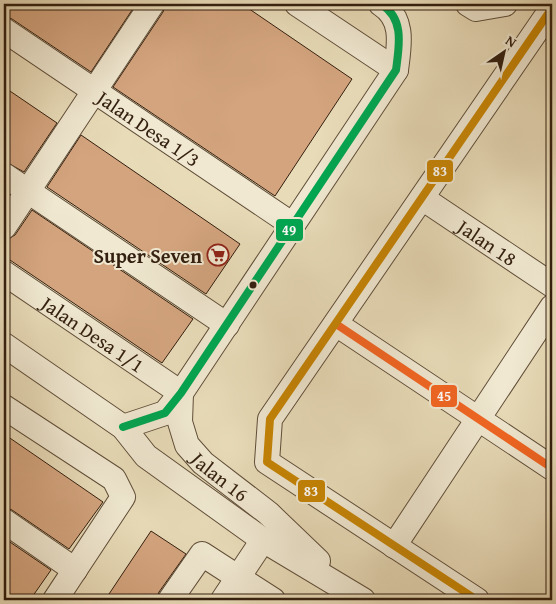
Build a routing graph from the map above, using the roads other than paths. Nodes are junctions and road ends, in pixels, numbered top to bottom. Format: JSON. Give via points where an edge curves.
{"nodes":[{"id":1,"x":152,"y":4,"type":"edge"},
{"id":2,"x":297,"y":4,"type":"edge"},
{"id":3,"x":382,"y":4,"type":"edge"},
{"id":4,"x":468,"y":4,"type":"edge"},
{"id":5,"x":505,"y":4,"type":"edge"},
{"id":6,"x":552,"y":8,"type":"edge"},
{"id":7,"x":4,"y":30,"type":"edge"},
{"id":8,"x":396,"y":70,"type":"junction"},
{"id":9,"x":94,"y":91,"type":"junction"},
{"id":10,"x":4,"y":175,"type":"edge"},
{"id":11,"x":27,"y":191,"type":"junction"},
{"id":12,"x":422,"y":198,"type":"junction"},
{"id":13,"x":293,"y":225,"type":"junction"},
{"id":14,"x":4,"y":227,"type":"edge"},
{"id":15,"x":4,"y":273,"type":"edge"},
{"id":16,"x":550,"y":279,"type":"edge"},
{"id":17,"x":552,"y":307,"type":"edge"},
{"id":18,"x":336,"y":324,"type":"junction"},
{"id":19,"x":227,"y":325,"type":"junction"},
{"id":20,"x":4,"y":345,"type":"edge"},
{"id":21,"x":181,"y":393,"type":"junction"},
{"id":22,"x":4,"y":407,"type":"edge"},
{"id":23,"x":478,"y":419,"type":"junction"},
{"id":24,"x":123,"y":427,"type":"junction"},
{"id":25,"x":552,"y":468,"type":"edge"},
{"id":26,"x":4,"y":521,"type":"edge"},
{"id":27,"x":263,"y":540,"type":"junction"},
{"id":28,"x":394,"y":546,"type":"junction"},
{"id":29,"x":75,"y":570,"type":"junction"},
{"id":30,"x":238,"y":578,"type":"junction"},
{"id":31,"x":354,"y":594,"type":"edge"},
{"id":32,"x":55,"y":600,"type":"edge"},
{"id":33,"x":170,"y":600,"type":"edge"},
{"id":34,"x":223,"y":600,"type":"edge"},
{"id":35,"x":273,"y":600,"type":"edge"},
{"id":36,"x":477,"y":600,"type":"edge"}],
"edges":[{"from":1,"to":9,"type":"street"},
{"from":2,"to":8,"type":"street"},
{"from":3,"to":8,"type":"street","via":[[388,8],[400,32]]},
{"from":4,"to":5,"type":"street","via":[[476,9]]},
{"from":6,"to":12,"type":"street"},
{"from":7,"to":9,"type":"street","name":"Jalan Desa 1/3"},
{"from":8,"to":13,"type":"street"},
{"from":9,"to":11,"type":"street"},
{"from":9,"to":13,"type":"street","name":"Jalan Desa 1/3"},
{"from":10,"to":11,"type":"street"},
{"from":11,"to":14,"type":"street"},
{"from":11,"to":19,"type":"street"},
{"from":12,"to":16,"type":"street","name":"Jalan 18"},
{"from":12,"to":18,"type":"street"},
{"from":13,"to":19,"type":"street"},
{"from":15,"to":21,"type":"street","name":"Jalan Desa 1/1"},
{"from":17,"to":23,"type":"street"},
{"from":18,"to":23,"type":"street"},
{"from":18,"to":28,"type":"street","via":[[270,419],[267,462]]},
{"from":19,"to":21,"type":"street"},
{"from":20,"to":24,"type":"street","name":"Jalan 16"},
{"from":21,"to":24,"type":"street","via":[[165,413]]},
{"from":21,"to":31,"type":"street","name":"Jalan 16","via":[[180,422],[187,445],[202,463],[268,513]]},
{"from":22,"to":29,"type":"street","via":[[114,479],[123,497]]},
{"from":23,"to":25,"type":"street"},
{"from":23,"to":28,"type":"street"},
{"from":24,"to":27,"type":"street","name":"Jalan 16","via":[[146,456]]},
{"from":26,"to":29,"type":"street"},
{"from":27,"to":30,"type":"street"},
{"from":27,"to":31,"type":"street","name":"Jalan 16"},
{"from":28,"to":36,"type":"street"},
{"from":29,"to":32,"type":"street"},
{"from":30,"to":33,"type":"street","via":[[202,554]]},
{"from":30,"to":34,"type":"street"},
{"from":30,"to":35,"type":"street"}]}
